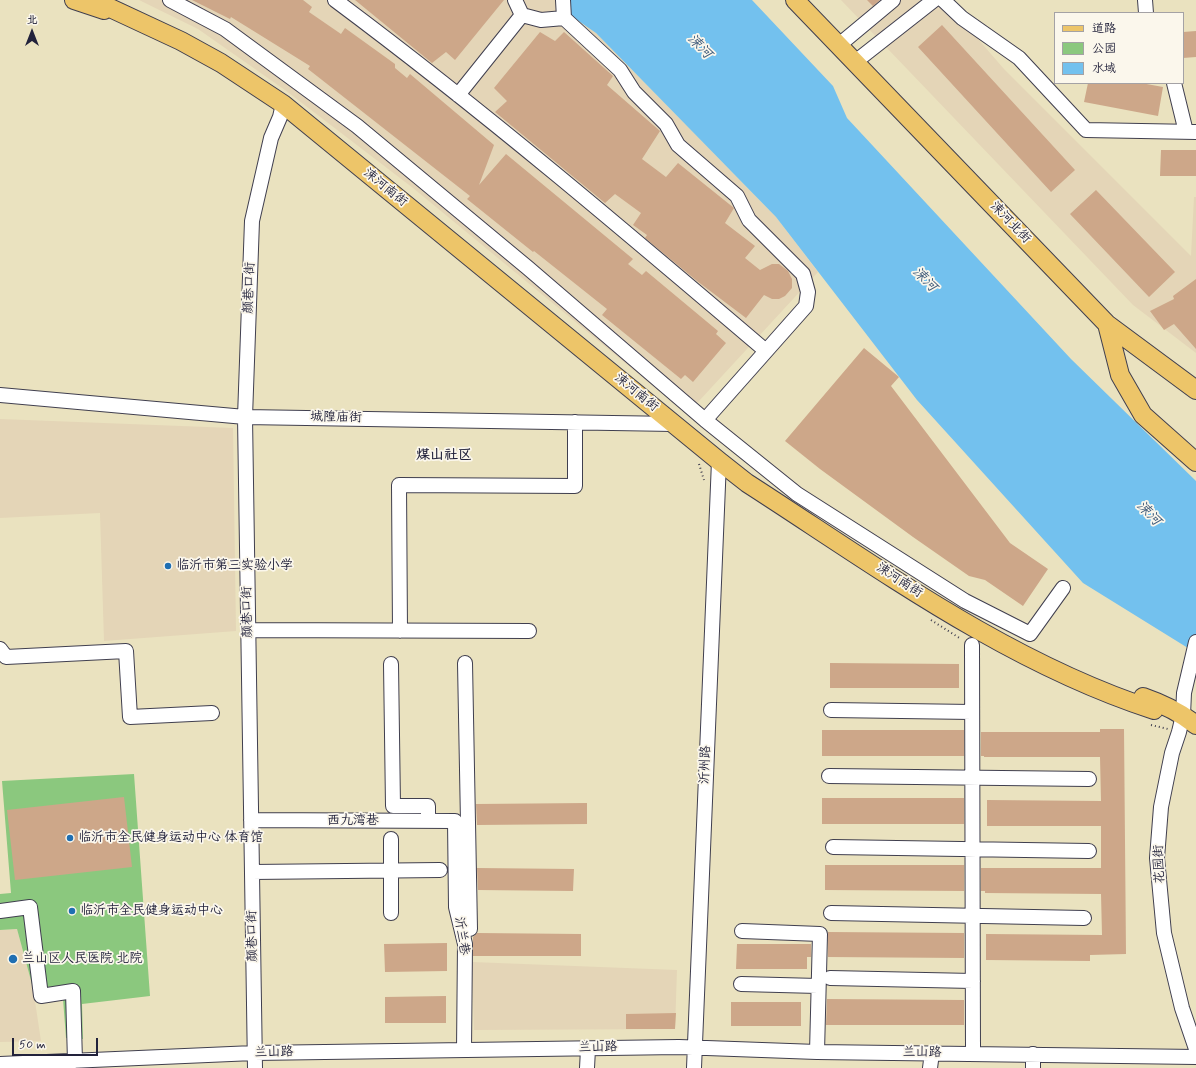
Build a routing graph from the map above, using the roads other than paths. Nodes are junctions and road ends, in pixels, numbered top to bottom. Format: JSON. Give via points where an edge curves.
{"nodes":[{"id":1,"x":74,"y":0,"type":"edge"},
{"id":2,"x":93,"y":0,"type":"edge"},
{"id":3,"x":105,"y":0,"type":"edge"},
{"id":4,"x":170,"y":0,"type":"edge"},
{"id":5,"x":335,"y":0,"type":"edge"},
{"id":6,"x":515,"y":0,"type":"edge"},
{"id":7,"x":563,"y":0,"type":"edge"},
{"id":8,"x":795,"y":0,"type":"edge"},
{"id":9,"x":893,"y":0,"type":"edge"},
{"id":10,"x":934,"y":0,"type":"edge"},
{"id":11,"x":943,"y":0,"type":"edge"},
{"id":12,"x":1145,"y":0,"type":"edge"},
{"id":13,"x":1146,"y":12,"type":"edge"},
{"id":14,"x":522,"y":14,"type":"junction"},
{"id":15,"x":564,"y":18,"type":"junction"},
{"id":16,"x":150,"y":27,"type":"junction"},
{"id":17,"x":839,"y":45,"type":"junction"},
{"id":18,"x":855,"y":62,"type":"junction"},
{"id":19,"x":1174,"y":84,"type":"edge"},
{"id":20,"x":458,"y":95,"type":"junction"},
{"id":21,"x":283,"y":104,"type":"junction"},
{"id":22,"x":1191,"y":132,"type":"edge"},
{"id":23,"x":1107,"y":324,"type":"junction"},
{"id":24,"x":766,"y":351,"type":"junction"},
{"id":25,"x":1196,"y":390,"type":"edge"},
{"id":26,"x":0,"y":395,"type":"edge"},
{"id":27,"x":245,"y":417,"type":"junction"},
{"id":28,"x":705,"y":420,"type":"junction"},
{"id":29,"x":575,"y":422,"type":"junction"},
{"id":30,"x":674,"y":424,"type":"junction"},
{"id":31,"x":719,"y":461,"type":"junction"},
{"id":32,"x":1196,"y":462,"type":"edge"},
{"id":33,"x":1063,"y":588,"type":"dead end"},
{"id":34,"x":948,"y":613,"type":"junction"},
{"id":35,"x":248,"y":630,"type":"junction"},
{"id":36,"x":400,"y":631,"type":"junction"},
{"id":37,"x":529,"y":631,"type":"dead end"},
{"id":38,"x":1196,"y":642,"type":"edge"},
{"id":39,"x":972,"y":644,"type":"dead end"},
{"id":40,"x":0,"y":649,"type":"edge"},
{"id":41,"x":465,"y":663,"type":"dead end"},
{"id":42,"x":391,"y":664,"type":"dead end"},
{"id":43,"x":831,"y":710,"type":"dead end"},
{"id":44,"x":1154,"y":710,"type":"dead end"},
{"id":45,"x":972,"y":712,"type":"junction"},
{"id":46,"x":212,"y":713,"type":"dead end"},
{"id":47,"x":1190,"y":720,"type":"edge"},
{"id":48,"x":829,"y":776,"type":"dead end"},
{"id":49,"x":973,"y":777,"type":"junction"},
{"id":50,"x":1089,"y":779,"type":"dead end"},
{"id":51,"x":251,"y":820,"type":"junction"},
{"id":52,"x":428,"y":821,"type":"junction"},
{"id":53,"x":455,"y":821,"type":"joint"},
{"id":54,"x":391,"y":839,"type":"dead end"},
{"id":55,"x":461,"y":842,"type":"junction"},
{"id":56,"x":833,"y":847,"type":"dead end"},
{"id":57,"x":973,"y":849,"type":"junction"},
{"id":58,"x":1089,"y":851,"type":"dead end"},
{"id":59,"x":440,"y":870,"type":"dead end"},
{"id":60,"x":391,"y":871,"type":"junction"},
{"id":61,"x":252,"y":872,"type":"junction"},
{"id":62,"x":0,"y":911,"type":"edge"},
{"id":63,"x":391,"y":912,"type":"dead end"},
{"id":64,"x":831,"y":913,"type":"dead end"},
{"id":65,"x":973,"y":915,"type":"junction"},
{"id":66,"x":1084,"y":918,"type":"dead end"},
{"id":67,"x":470,"y":929,"type":"dead end"},
{"id":68,"x":742,"y":931,"type":"dead end"},
{"id":69,"x":830,"y":978,"type":"dead end"},
{"id":70,"x":973,"y":981,"type":"junction"},
{"id":71,"x":741,"y":984,"type":"dead end"},
{"id":72,"x":818,"y":986,"type":"junction"},
{"id":73,"x":588,"y":1048,"type":"junction"},
{"id":74,"x":694,"y":1048,"type":"junction"},
{"id":75,"x":1196,"y":1049,"type":"edge"},
{"id":76,"x":464,"y":1050,"type":"junction"},
{"id":77,"x":817,"y":1052,"type":"junction"},
{"id":78,"x":932,"y":1052,"type":"junction"},
{"id":79,"x":254,"y":1053,"type":"junction"},
{"id":80,"x":973,"y":1054,"type":"junction"},
{"id":81,"x":1033,"y":1054,"type":"junction"},
{"id":82,"x":1196,"y":1057,"type":"edge"},
{"id":83,"x":75,"y":1061,"type":"junction"},
{"id":84,"x":0,"y":1064,"type":"edge"},
{"id":85,"x":255,"y":1068,"type":"edge"},
{"id":86,"x":587,"y":1068,"type":"edge"},
{"id":87,"x":694,"y":1068,"type":"edge"},
{"id":88,"x":930,"y":1068,"type":"edge"},
{"id":89,"x":1033,"y":1068,"type":"edge"}],
"edges":[{"from":1,"to":16,"type":"main road"},
{"from":2,"to":16,"type":"main road"},
{"from":3,"to":16,"type":"main road"},
{"from":4,"to":28,"type":"street","via":[[225,29],[357,126]]},
{"from":5,"to":20,"type":"street"},
{"from":6,"to":14,"type":"street"},
{"from":7,"to":15,"type":"street"},
{"from":8,"to":17,"type":"main road","name":"涑河北街"},
{"from":9,"to":17,"type":"street"},
{"from":10,"to":18,"type":"street"},
{"from":11,"to":22,"type":"street","via":[[962,18],[1019,58],[1086,130]]},
{"from":12,"to":13,"type":"street"},
{"from":14,"to":15,"type":"street","via":[[541,20]]},
{"from":14,"to":20,"type":"street"},
{"from":15,"to":24,"type":"street","via":[[620,70],[634,92],[666,124],[678,145],[737,196],[749,220],[803,274],[808,292],[806,306]]},
{"from":16,"to":21,"type":"main road","name":"涑河南街","via":[[221,63]]},
{"from":17,"to":18,"type":"main road","name":"涑河北街"},
{"from":18,"to":23,"type":"main road","name":"涑河北街"},
{"from":19,"to":22,"type":"street"},
{"from":20,"to":24,"type":"street","via":[[588,200]]},
{"from":21,"to":27,"type":"street","name":"颜巷口街","via":[[271,138],[252,221]]},
{"from":21,"to":30,"type":"main road","name":"涑河南街"},
{"from":23,"to":25,"type":"main road"},
{"from":23,"to":32,"type":"main road","name":"涑河北街","via":[[1120,375],[1143,414]]},
{"from":24,"to":28,"type":"street"},
{"from":26,"to":27,"type":"street","name":"城隍庙街"},
{"from":27,"to":29,"type":"street","name":"城隍庙街"},
{"from":27,"to":35,"type":"street","name":"颜巷口街"},
{"from":28,"to":33,"type":"street","via":[[797,494],[965,601],[1030,634]]},
{"from":29,"to":30,"type":"street","name":"城隍庙街"},
{"from":29,"to":36,"type":"street","via":[[576,486],[399,484]]},
{"from":30,"to":31,"type":"main road","name":"涑河南街"},
{"from":31,"to":34,"type":"main road","name":"涑河南街","via":[[747,483]]},
{"from":31,"to":74,"type":"street","name":"沂州路"},
{"from":34,"to":44,"type":"main road","name":"涑河南街","via":[[1086,684]]},
{"from":34,"to":47,"type":"main road","via":[[977,622],[1084,674],[1119,690],[1159,703]]},
{"from":35,"to":36,"type":"street"},
{"from":35,"to":51,"type":"street","name":"颜巷口街"},
{"from":36,"to":37,"type":"street"},
{"from":38,"to":47,"type":"street","name":"花园街","via":[[1184,693]]},
{"from":39,"to":45,"type":"street"},
{"from":40,"to":46,"type":"street","via":[[6,657],[126,651],[130,717]]},
{"from":41,"to":55,"type":"street"},
{"from":42,"to":52,"type":"street","via":[[393,806],[428,806]]},
{"from":43,"to":45,"type":"street"},
{"from":45,"to":49,"type":"street"},
{"from":47,"to":75,"type":"street","name":"花园街","via":[[1179,732],[1172,753],[1161,807],[1157,858],[1164,933],[1182,1008]]},
{"from":48,"to":49,"type":"street"},
{"from":49,"to":50,"type":"street"},
{"from":49,"to":57,"type":"street"},
{"from":51,"to":52,"type":"street","name":"西九湾巷"},
{"from":51,"to":61,"type":"street","name":"颜巷口街"},
{"from":52,"to":53,"type":"street","name":"西九湾巷"},
{"from":53,"to":55,"type":"street","name":"沂兰巷"},
{"from":54,"to":60,"type":"street"},
{"from":55,"to":67,"type":"street"},
{"from":55,"to":76,"type":"street","name":"沂兰巷","via":[[456,907],[465,944]]},
{"from":56,"to":57,"type":"street"},
{"from":57,"to":58,"type":"street"},
{"from":57,"to":65,"type":"street"},
{"from":59,"to":60,"type":"street"},
{"from":60,"to":61,"type":"street"},
{"from":60,"to":63,"type":"street"},
{"from":61,"to":79,"type":"street","name":"颜巷口街"},
{"from":62,"to":83,"type":"street","via":[[30,907],[41,996],[73,991]]},
{"from":64,"to":65,"type":"street"},
{"from":65,"to":66,"type":"street"},
{"from":65,"to":70,"type":"street"},
{"from":68,"to":72,"type":"street","via":[[820,934]]},
{"from":69,"to":70,"type":"street"},
{"from":70,"to":80,"type":"street"},
{"from":71,"to":72,"type":"street"},
{"from":72,"to":77,"type":"street"},
{"from":73,"to":74,"type":"street","name":"兰山路"},
{"from":73,"to":76,"type":"street","name":"兰山路"},
{"from":73,"to":86,"type":"street"},
{"from":74,"to":77,"type":"street","name":"兰山路"},
{"from":74,"to":87,"type":"street","name":"沂州路"},
{"from":76,"to":79,"type":"street","name":"兰山路"},
{"from":77,"to":78,"type":"street","name":"兰山路"},
{"from":78,"to":80,"type":"street","name":"兰山路"},
{"from":78,"to":88,"type":"street"},
{"from":79,"to":83,"type":"street","name":"兰山路"},
{"from":79,"to":85,"type":"street","name":"颜巷口街"},
{"from":80,"to":81,"type":"street","name":"兰山路"},
{"from":81,"to":82,"type":"street","name":"兰山路"},
{"from":81,"to":89,"type":"street"},
{"from":83,"to":84,"type":"street","name":"兰山路"}]}
